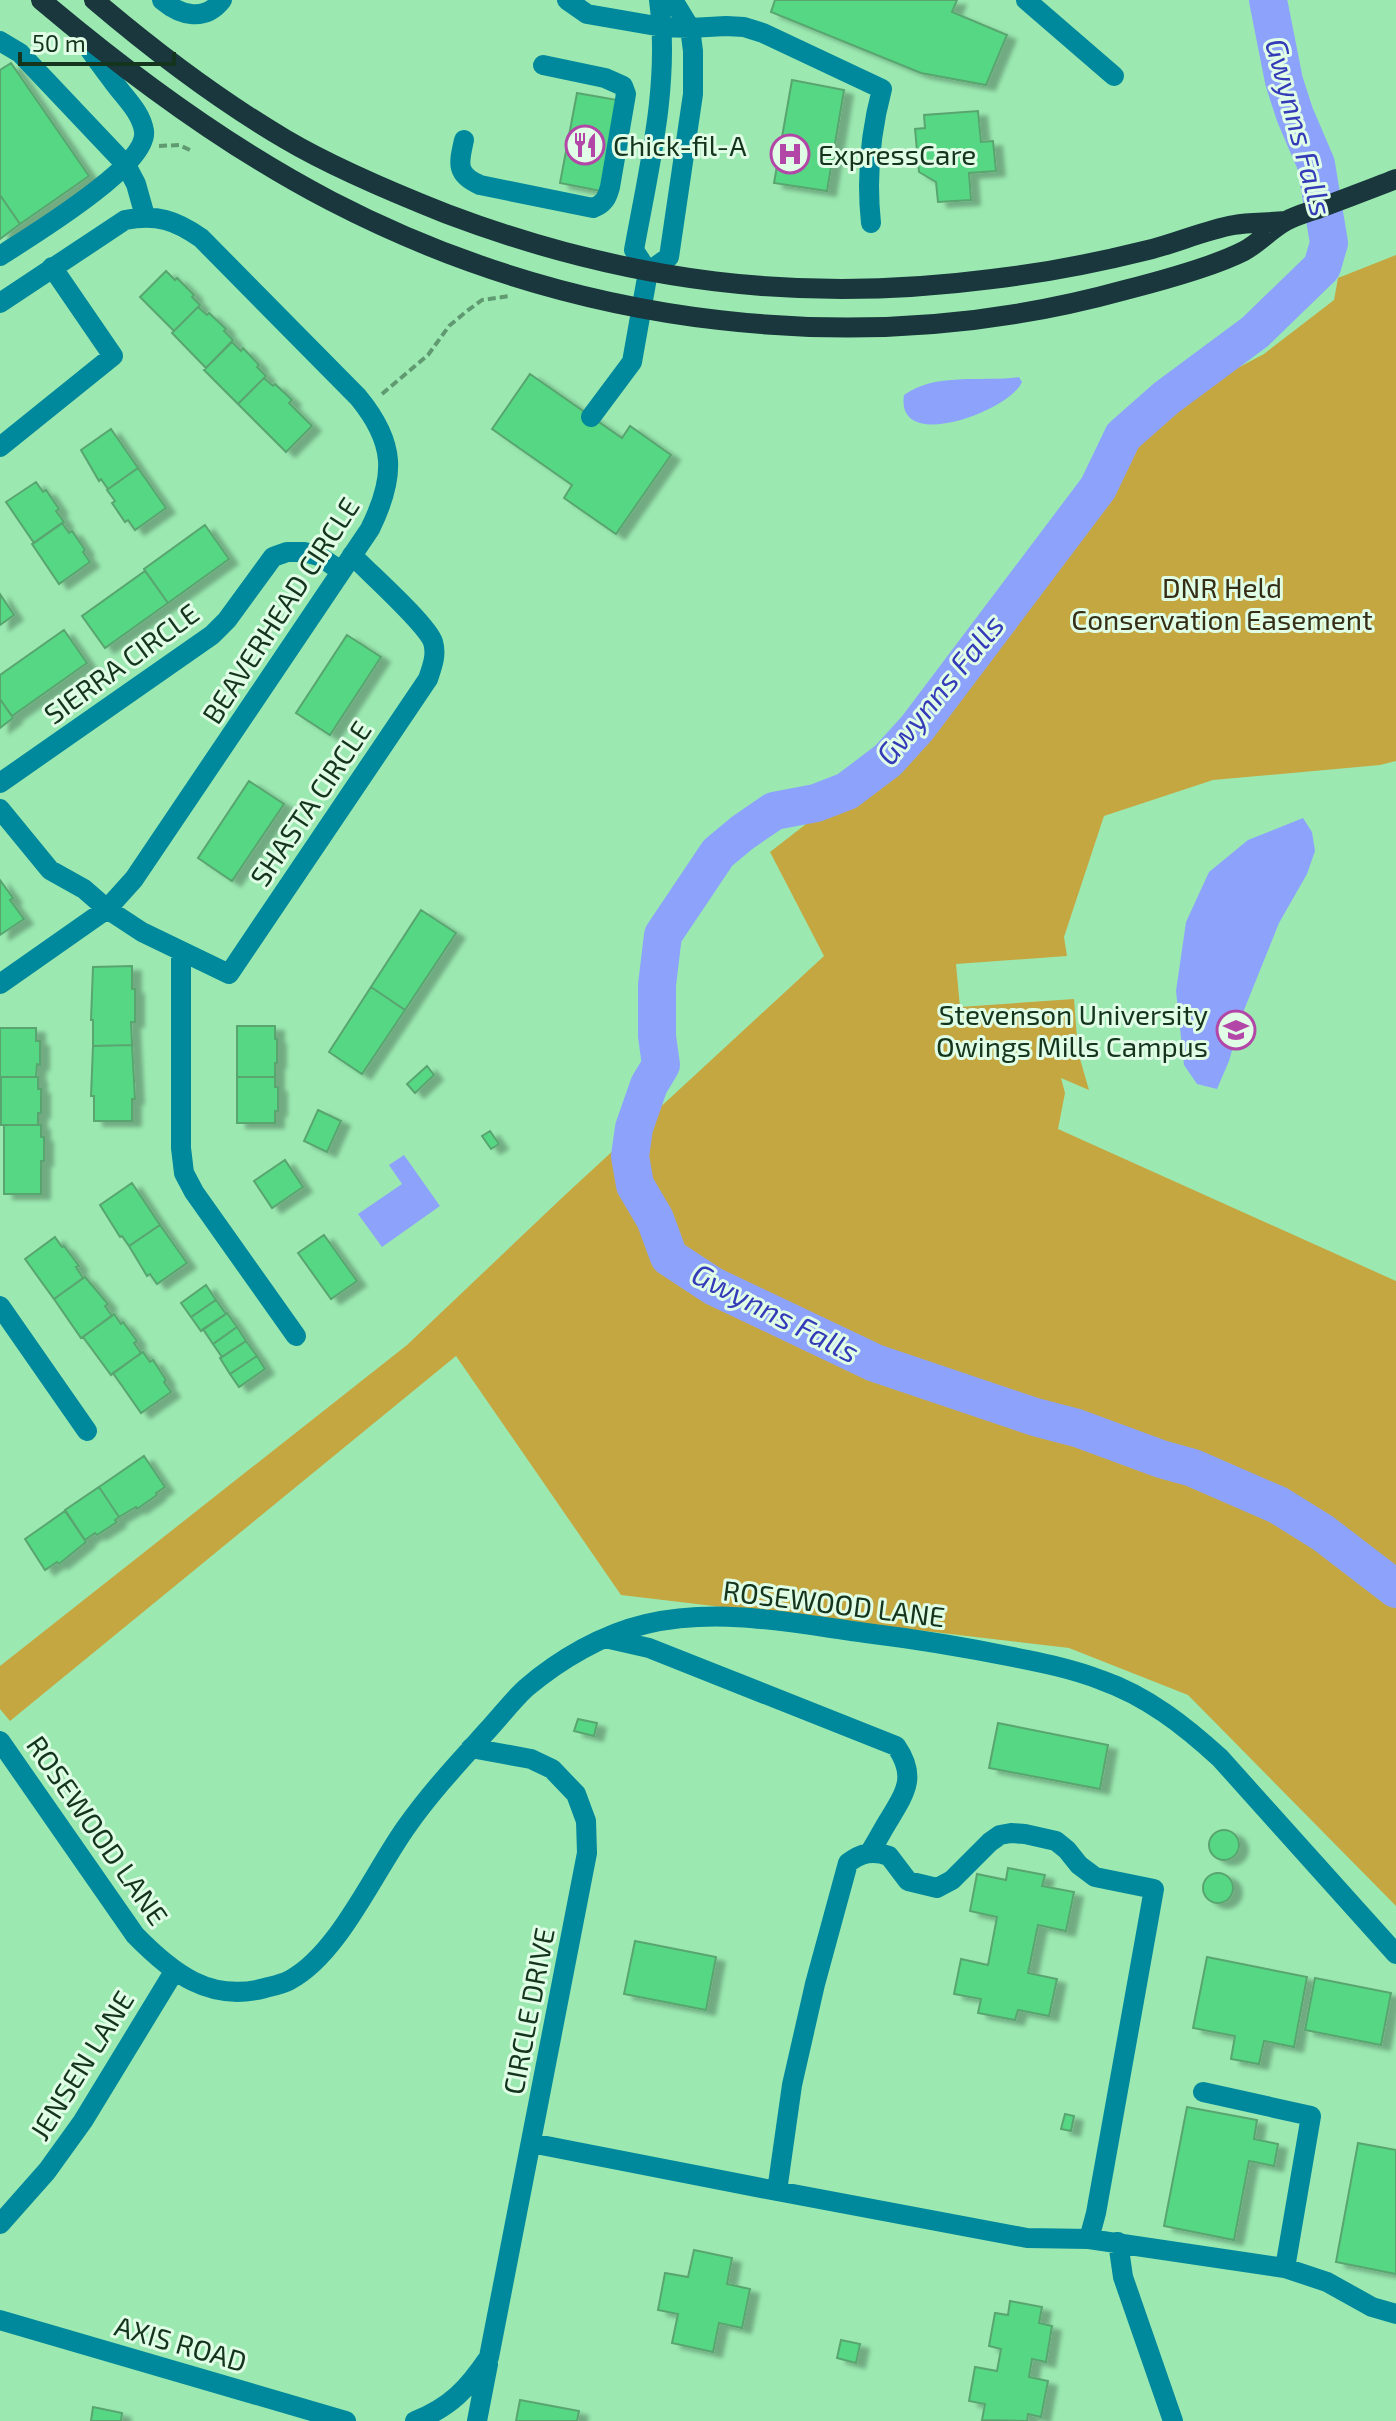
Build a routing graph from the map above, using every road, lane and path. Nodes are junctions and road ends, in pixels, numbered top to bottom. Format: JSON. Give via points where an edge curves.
{"nodes":[{"id":1,"x":41,"y":0,"type":"edge"},
{"id":2,"x":94,"y":0,"type":"edge"},
{"id":3,"x":162,"y":0,"type":"edge"},
{"id":4,"x":222,"y":0,"type":"edge"},
{"id":5,"x":567,"y":0,"type":"edge"},
{"id":6,"x":659,"y":0,"type":"edge"},
{"id":7,"x":673,"y":0,"type":"edge"},
{"id":8,"x":1026,"y":0,"type":"edge"},
{"id":9,"x":662,"y":27,"type":"junction"},
{"id":10,"x":74,"y":28,"type":"junction"},
{"id":11,"x":690,"y":28,"type":"junction"},
{"id":12,"x":0,"y":41,"type":"edge"},
{"id":13,"x":543,"y":65,"type":"dead end"},
{"id":14,"x":1114,"y":76,"type":"dead end"},
{"id":15,"x":464,"y":140,"type":"dead end"},
{"id":16,"x":141,"y":148,"type":"junction"},
{"id":17,"x":190,"y":150,"type":"dead end"},
{"id":18,"x":126,"y":165,"type":"junction"},
{"id":19,"x":1396,"y":179,"type":"edge"},
{"id":20,"x":145,"y":216,"type":"junction"},
{"id":21,"x":1285,"y":221,"type":"junction"},
{"id":22,"x":871,"y":223,"type":"dead end"},
{"id":23,"x":0,"y":256,"type":"edge"},
{"id":24,"x":52,"y":267,"type":"junction"},
{"id":25,"x":648,"y":272,"type":"junction"},
{"id":26,"x":512,"y":296,"type":"dead end"},
{"id":27,"x":0,"y":303,"type":"edge"},
{"id":28,"x":642,"y":308,"type":"junction"},
{"id":29,"x":366,"y":407,"type":"junction"},
{"id":30,"x":591,"y":417,"type":"dead end"},
{"id":31,"x":0,"y":447,"type":"edge"},
{"id":32,"x":347,"y":563,"type":"junction"},
{"id":33,"x":0,"y":783,"type":"edge"},
{"id":34,"x":0,"y":809,"type":"edge"},
{"id":35,"x":107,"y":909,"type":"junction"},
{"id":36,"x":181,"y":953,"type":"junction"},
{"id":37,"x":0,"y":984,"type":"edge"},
{"id":38,"x":0,"y":1306,"type":"edge"},
{"id":39,"x":296,"y":1336,"type":"dead end"},
{"id":40,"x":87,"y":1431,"type":"dead end"},
{"id":41,"x":605,"y":1638,"type":"junction"},
{"id":42,"x":0,"y":1741,"type":"edge"},
{"id":43,"x":471,"y":1748,"type":"junction"},
{"id":44,"x":870,"y":1852,"type":"junction"},
{"id":45,"x":1396,"y":1954,"type":"edge"},
{"id":46,"x":175,"y":1970,"type":"junction"},
{"id":47,"x":1203,"y":2092,"type":"dead end"},
{"id":48,"x":531,"y":2143,"type":"junction"},
{"id":49,"x":777,"y":2191,"type":"junction"},
{"id":50,"x":0,"y":2224,"type":"edge"},
{"id":51,"x":1089,"y":2239,"type":"junction"},
{"id":52,"x":1118,"y":2242,"type":"junction"},
{"id":53,"x":1285,"y":2268,"type":"junction"},
{"id":54,"x":1396,"y":2314,"type":"edge"},
{"id":55,"x":0,"y":2320,"type":"edge"},
{"id":56,"x":489,"y":2357,"type":"junction"},
{"id":57,"x":346,"y":2421,"type":"edge"},
{"id":58,"x":415,"y":2421,"type":"edge"},
{"id":59,"x":477,"y":2421,"type":"edge"},
{"id":60,"x":1173,"y":2421,"type":"edge"}],
"edges":[{"from":1,"to":10,"type":"main road"},
{"from":2,"to":25,"type":"main road","via":[[180,69],[286,139],[397,195],[494,232]]},
{"from":3,"to":4,"type":"street","via":[[193,15],[216,8]]},
{"from":5,"to":9,"type":"street","via":[[587,14]]},
{"from":6,"to":9,"type":"street"},
{"from":7,"to":11,"type":"street"},
{"from":8,"to":14,"type":"street"},
{"from":9,"to":11,"type":"street"},
{"from":9,"to":25,"type":"street","via":[[657,127],[634,250]]},
{"from":10,"to":16,"type":"street","via":[[140,120],[145,134]]},
{"from":10,"to":28,"type":"main road","via":[[200,122],[352,212],[511,277]]},
{"from":11,"to":22,"type":"street","via":[[744,27],[763,33],[882,89],[869,156]]},
{"from":11,"to":25,"type":"street","via":[[693,94],[669,257]]},
{"from":12,"to":18,"type":"street","via":[[20,53]]},
{"from":13,"to":15,"type":"street","via":[[623,86],[610,187],[600,206],[468,180],[459,162]]},
{"from":16,"to":17,"type":"path","via":[[179,145]]},
{"from":16,"to":18,"type":"street"},
{"from":18,"to":20,"type":"street"},
{"from":18,"to":23,"type":"street"},
{"from":19,"to":21,"type":"main road"},
{"from":20,"to":24,"type":"street","via":[[125,220]]},
{"from":20,"to":29,"type":"street","name":"BEAVERHEAD CIRCLE","via":[[181,224],[201,238]]},
{"from":21,"to":25,"type":"main road","via":[[1233,225],[1069,268],[931,285],[774,288]]},
{"from":21,"to":28,"type":"main road","via":[[1245,251],[1198,268],[1078,302],[1001,317],[921,326],[807,328]]},
{"from":24,"to":27,"type":"street"},
{"from":24,"to":31,"type":"street","via":[[113,356]]},
{"from":25,"to":28,"type":"street"},
{"from":26,"to":29,"type":"path","via":[[482,300],[467,311],[428,355]]},
{"from":28,"to":30,"type":"street","via":[[632,362]]},
{"from":29,"to":32,"type":"street","name":"BEAVERHEAD CIRCLE","via":[[383,433],[389,479],[370,529]]},
{"from":32,"to":33,"type":"street","name":"SIERRA CIRCLE","via":[[304,552],[273,557],[212,635]]},
{"from":32,"to":35,"type":"street","name":"BEAVERHEAD CIRCLE","via":[[155,851]]},
{"from":32,"to":36,"type":"street","name":"SHASTA CIRCLE","via":[[432,640],[435,651],[428,679],[229,974]]},
{"from":34,"to":35,"type":"street","via":[[50,870]]},
{"from":35,"to":36,"type":"street","name":"SHASTA CIRCLE"},
{"from":35,"to":37,"type":"street","name":"BEAVERHEAD CIRCLE"},
{"from":36,"to":39,"type":"street","via":[[184,1173]]},
{"from":38,"to":40,"type":"street"},
{"from":41,"to":43,"type":"street","name":"ROSEWOOD LANE","via":[[525,1689]]},
{"from":41,"to":44,"type":"street","via":[[649,1648],[896,1746],[906,1760],[907,1786]]},
{"from":41,"to":45,"type":"street","name":"ROSEWOOD LANE","via":[[694,1616],[742,1616],[943,1644],[1103,1680],[1188,1729],[1220,1758]]},
{"from":42,"to":46,"type":"street","name":"ROSEWOOD LANE","via":[[135,1935]]},
{"from":43,"to":46,"type":"street","name":"ROSEWOOD LANE","via":[[405,1828],[361,1901],[306,1969],[289,1981],[243,1994],[198,1984]]},
{"from":43,"to":48,"type":"street","name":"CIRCLE DRIVE","via":[[531,1759],[552,1769],[576,1794],[586,1821],[587,1853]]},
{"from":44,"to":49,"type":"street","via":[[848,1863],[827,1939],[792,2085]]},
{"from":44,"to":51,"type":"street","via":[[889,1856],[908,1881],[937,1888],[1000,1835],[1025,1834],[1056,1841],[1095,1877],[1154,1889]]},
{"from":46,"to":50,"type":"street","name":"JENSEN LANE","via":[[83,2121]]},
{"from":47,"to":53,"type":"street","via":[[1311,2116]]},
{"from":48,"to":49,"type":"street"},
{"from":48,"to":56,"type":"street","name":"CIRCLE DRIVE"},
{"from":49,"to":51,"type":"street","via":[[1027,2238]]},
{"from":51,"to":52,"type":"street"},
{"from":52,"to":53,"type":"street"},
{"from":52,"to":60,"type":"street","via":[[1123,2277]]},
{"from":53,"to":54,"type":"street"},
{"from":55,"to":57,"type":"street","name":"AXIS ROAD"},
{"from":56,"to":58,"type":"street","name":"CIRCLE DRIVE","via":[[470,2385]]},
{"from":56,"to":59,"type":"street","name":"CIRCLE DRIVE"}]}
